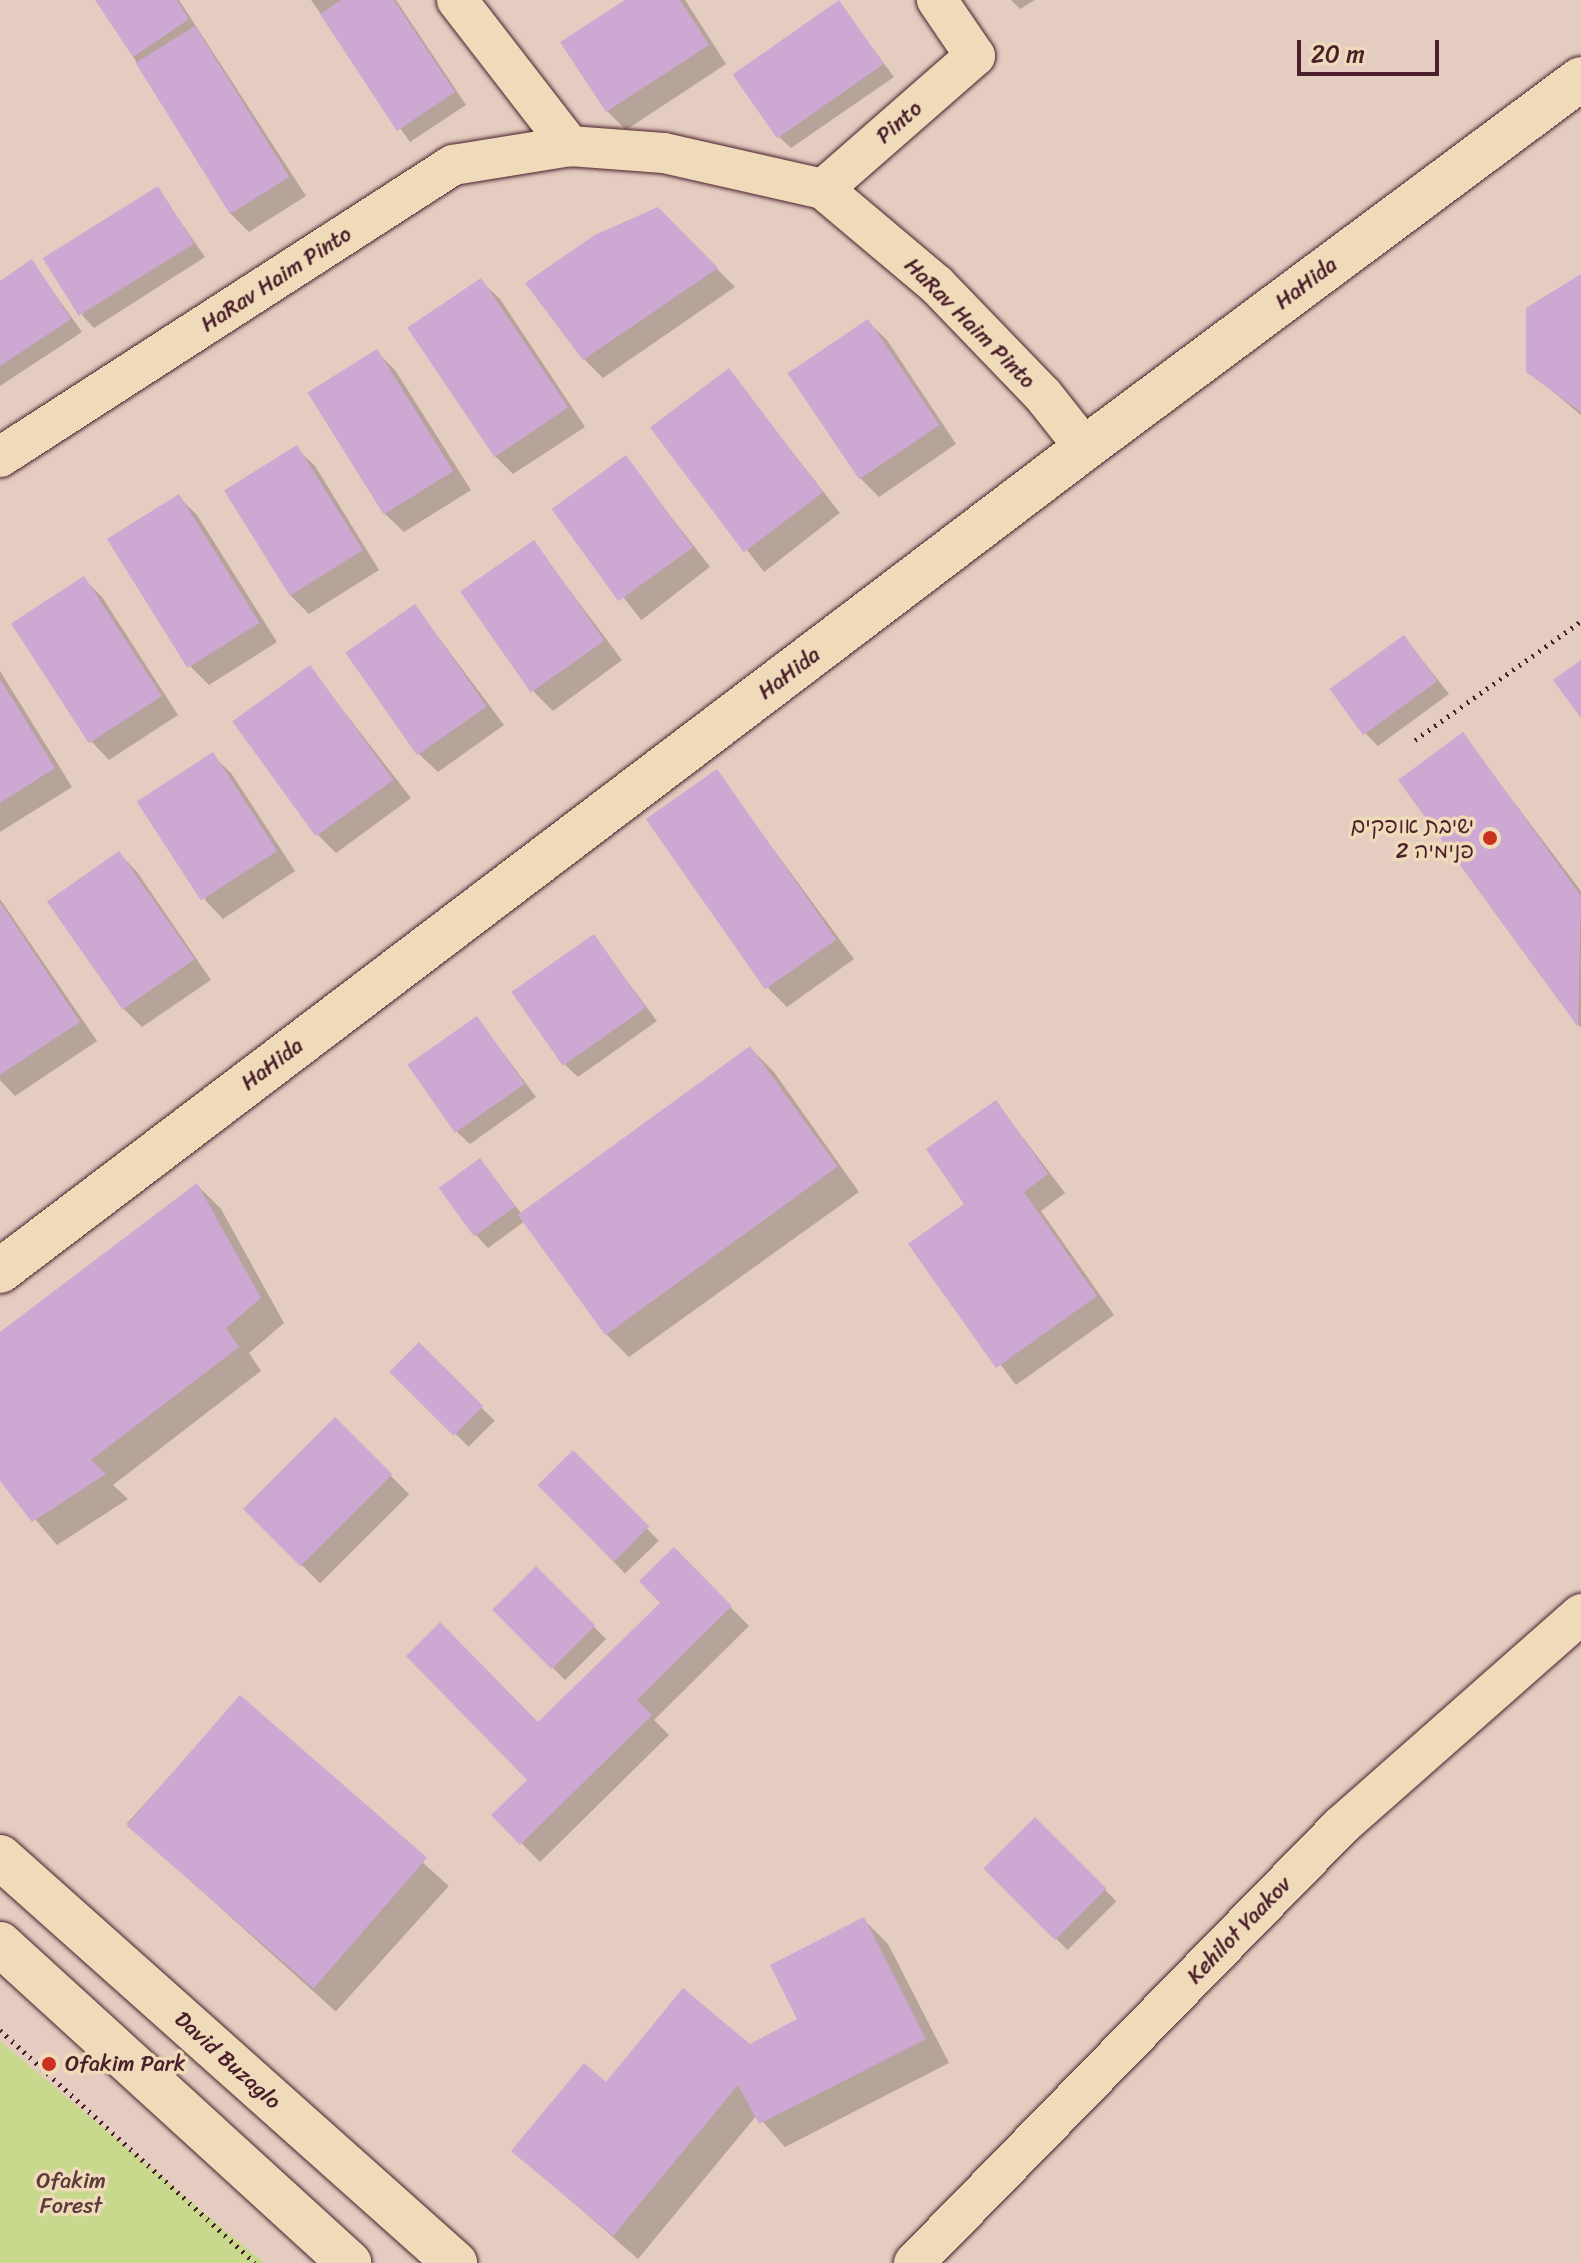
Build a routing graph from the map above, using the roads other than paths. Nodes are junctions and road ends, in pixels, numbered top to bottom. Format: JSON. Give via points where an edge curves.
{"nodes":[{"id":1,"x":457,"y":0,"type":"edge"},
{"id":2,"x":937,"y":0,"type":"edge"},
{"id":3,"x":1581,"y":79,"type":"edge"},
{"id":4,"x":570,"y":146,"type":"junction"},
{"id":5,"x":823,"y":189,"type":"junction"},
{"id":6,"x":1085,"y":448,"type":"junction"},
{"id":7,"x":0,"y":457,"type":"edge"},
{"id":8,"x":0,"y":1271,"type":"edge"},
{"id":9,"x":1581,"y":1614,"type":"edge"},
{"id":10,"x":0,"y":1857,"type":"edge"},
{"id":11,"x":0,"y":1944,"type":"edge"},
{"id":12,"x":349,"y":2263,"type":"edge"},
{"id":13,"x":455,"y":2263,"type":"edge"},
{"id":14,"x":914,"y":2263,"type":"edge"}],
"edges":[{"from":1,"to":4,"type":"street"},
{"from":2,"to":5,"type":"street","name":"Pinto","via":[[975,56]]},
{"from":3,"to":6,"type":"street","name":"HaHida"},
{"from":4,"to":5,"type":"street","name":"HaRav Haim Pinto","via":[[664,153]]},
{"from":4,"to":7,"type":"street","name":"HaRav Haim Pinto","via":[[453,165]]},
{"from":5,"to":6,"type":"street","name":"HaRav Haim Pinto","via":[[936,284],[1043,395]]},
{"from":6,"to":8,"type":"street","name":"HaHida"},
{"from":9,"to":14,"type":"street","name":"Kehilot Yaakov","via":[[1342,1825]]},
{"from":10,"to":13,"type":"street","name":"David Buzaglo"},
{"from":11,"to":12,"type":"street"}]}
